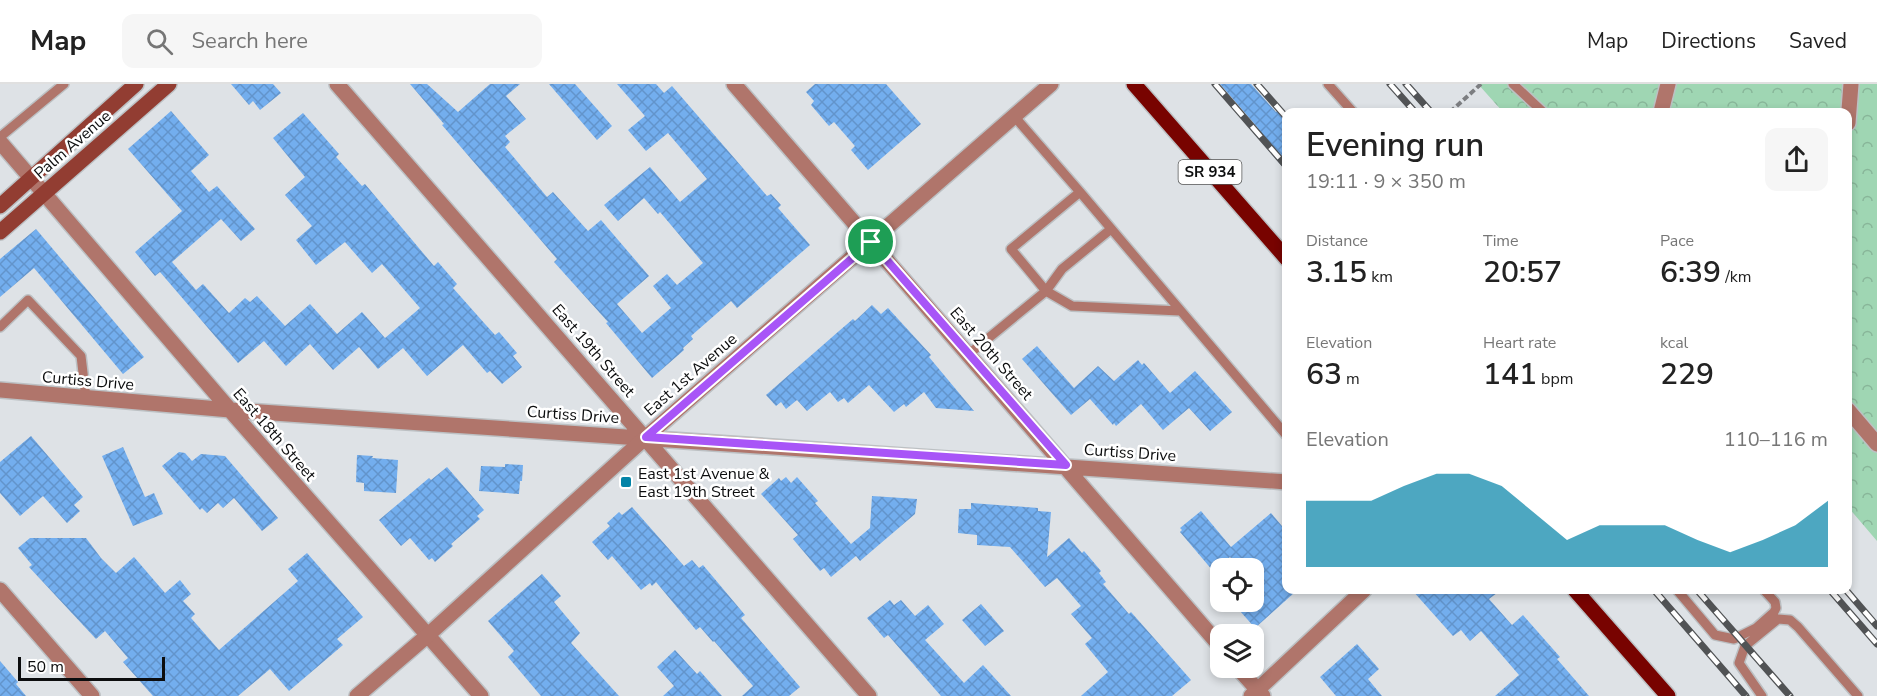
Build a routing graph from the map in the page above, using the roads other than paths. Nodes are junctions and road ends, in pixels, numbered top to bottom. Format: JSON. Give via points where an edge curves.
{"nodes":[{"id":1,"x":64,"y":84,"type":"edge"},
{"id":2,"x":136,"y":84,"type":"edge"},
{"id":3,"x":169,"y":84,"type":"edge"},
{"id":4,"x":337,"y":84,"type":"edge"},
{"id":5,"x":734,"y":84,"type":"edge"},
{"id":6,"x":1051,"y":84,"type":"edge"},
{"id":7,"x":1134,"y":84,"type":"edge"},
{"id":8,"x":1328,"y":84,"type":"edge"},
{"id":9,"x":1513,"y":84,"type":"edge"},
{"id":10,"x":1668,"y":84,"type":"edge"},
{"id":11,"x":1851,"y":84,"type":"edge"},
{"id":12,"x":1349,"y":108,"type":"edge"},
{"id":13,"x":1539,"y":108,"type":"edge"},
{"id":14,"x":1662,"y":108,"type":"edge"},
{"id":15,"x":1849,"y":108,"type":"edge"},
{"id":16,"x":1014,"y":116,"type":"junction"},
{"id":17,"x":0,"y":139,"type":"edge"},
{"id":18,"x":31,"y":177,"type":"junction"},
{"id":19,"x":45,"y":192,"type":"junction"},
{"id":20,"x":1080,"y":192,"type":"junction"},
{"id":21,"x":0,"y":206,"type":"edge"},
{"id":22,"x":1111,"y":229,"type":"junction"},
{"id":23,"x":0,"y":232,"type":"edge"},
{"id":24,"x":871,"y":242,"type":"junction"},
{"id":25,"x":1282,"y":253,"type":"edge"},
{"id":26,"x":1046,"y":291,"type":"junction"},
{"id":27,"x":1180,"y":311,"type":"junction"},
{"id":28,"x":0,"y":327,"type":"edge"},
{"id":29,"x":969,"y":354,"type":"junction"},
{"id":30,"x":0,"y":390,"type":"edge"},
{"id":31,"x":86,"y":398,"type":"junction"},
{"id":32,"x":230,"y":410,"type":"junction"},
{"id":33,"x":1852,"y":415,"type":"edge"},
{"id":34,"x":1282,"y":430,"type":"edge"},
{"id":35,"x":646,"y":437,"type":"junction"},
{"id":36,"x":1877,"y":444,"type":"edge"},
{"id":37,"x":1066,"y":465,"type":"junction"},
{"id":38,"x":1282,"y":482,"type":"edge"},
{"id":39,"x":0,"y":590,"type":"edge"},
{"id":40,"x":1362,"y":594,"type":"edge"},
{"id":41,"x":1579,"y":594,"type":"edge"},
{"id":42,"x":1680,"y":594,"type":"edge"},
{"id":43,"x":1768,"y":594,"type":"edge"},
{"id":44,"x":1210,"y":634,"type":"edge"},
{"id":45,"x":428,"y":635,"type":"junction"},
{"id":46,"x":1245,"y":678,"type":"edge"},
{"id":47,"x":1257,"y":694,"type":"edge"},
{"id":48,"x":92,"y":696,"type":"edge"},
{"id":49,"x":357,"y":696,"type":"edge"},
{"id":50,"x":481,"y":696,"type":"edge"},
{"id":51,"x":869,"y":696,"type":"edge"},
{"id":52,"x":1668,"y":696,"type":"edge"},
{"id":53,"x":1762,"y":696,"type":"edge"},
{"id":54,"x":1858,"y":696,"type":"edge"}],
"edges":[{"from":1,"to":17,"type":"lane"},
{"from":2,"to":18,"type":"main road","name":"Palm Avenue"},
{"from":3,"to":19,"type":"main road","name":"Palm Avenue"},
{"from":4,"to":35,"type":"street","name":"East 19th Street"},
{"from":5,"to":24,"type":"street","name":"East 20th Street"},
{"from":6,"to":16,"type":"street","name":"East 1st Avenue"},
{"from":7,"to":25,"type":"main road","number":"SR 934"},
{"from":8,"to":12,"type":"lane"},
{"from":9,"to":13,"type":"lane"},
{"from":10,"to":14,"type":"street"},
{"from":11,"to":15,"type":"street"},
{"from":16,"to":20,"type":"lane"},
{"from":16,"to":24,"type":"street","name":"East 1st Avenue"},
{"from":17,"to":18,"type":"street","name":"East 18th Street"},
{"from":18,"to":19,"type":"street","name":"East 18th Street"},
{"from":18,"to":21,"type":"main road","name":"Palm Avenue"},
{"from":19,"to":23,"type":"main road","name":"Palm Avenue"},
{"from":19,"to":32,"type":"street","name":"East 18th Street"},
{"from":20,"to":22,"type":"lane"},
{"from":20,"to":26,"type":"lane","via":[[1011,249]]},
{"from":22,"to":26,"type":"lane","via":[[1062,269]]},
{"from":22,"to":27,"type":"lane"},
{"from":24,"to":29,"type":"street","name":"East 20th Street"},
{"from":24,"to":35,"type":"street","name":"East 1st Avenue"},
{"from":26,"to":27,"type":"lane","via":[[1072,306]]},
{"from":26,"to":29,"type":"lane"},
{"from":27,"to":34,"type":"lane"},
{"from":28,"to":31,"type":"lane","via":[[27,300],[81,356]]},
{"from":29,"to":37,"type":"street","name":"East 20th Street"},
{"from":30,"to":31,"type":"street","name":"Curtiss Drive"},
{"from":31,"to":32,"type":"street","name":"Curtiss Drive"},
{"from":32,"to":35,"type":"street","name":"Curtiss Drive"},
{"from":32,"to":45,"type":"street","name":"East 18th Street"},
{"from":33,"to":36,"type":"street"},
{"from":35,"to":37,"type":"street","name":"Curtiss Drive"},
{"from":35,"to":45,"type":"street","name":"East 1st Avenue"},
{"from":35,"to":51,"type":"street","name":"East 19th Street"},
{"from":37,"to":38,"type":"street","name":"Curtiss Drive"},
{"from":37,"to":44,"type":"street","name":"East 20th Street"},
{"from":39,"to":48,"type":"street"},
{"from":40,"to":47,"type":"street"},
{"from":41,"to":52,"type":"main road"},
{"from":42,"to":43,"type":"lane","via":[[1715,634],[1734,639],[1756,628],[1774,612],[1776,602]]},
{"from":45,"to":49,"type":"street","name":"East 1st Avenue"},
{"from":45,"to":50,"type":"street","name":"East 18th Street"},
{"from":46,"to":47,"type":"street"},
{"from":53,"to":54,"type":"lane","via":[[1740,663],[1745,646],[1778,619],[1790,620],[1798,627]]}]}
